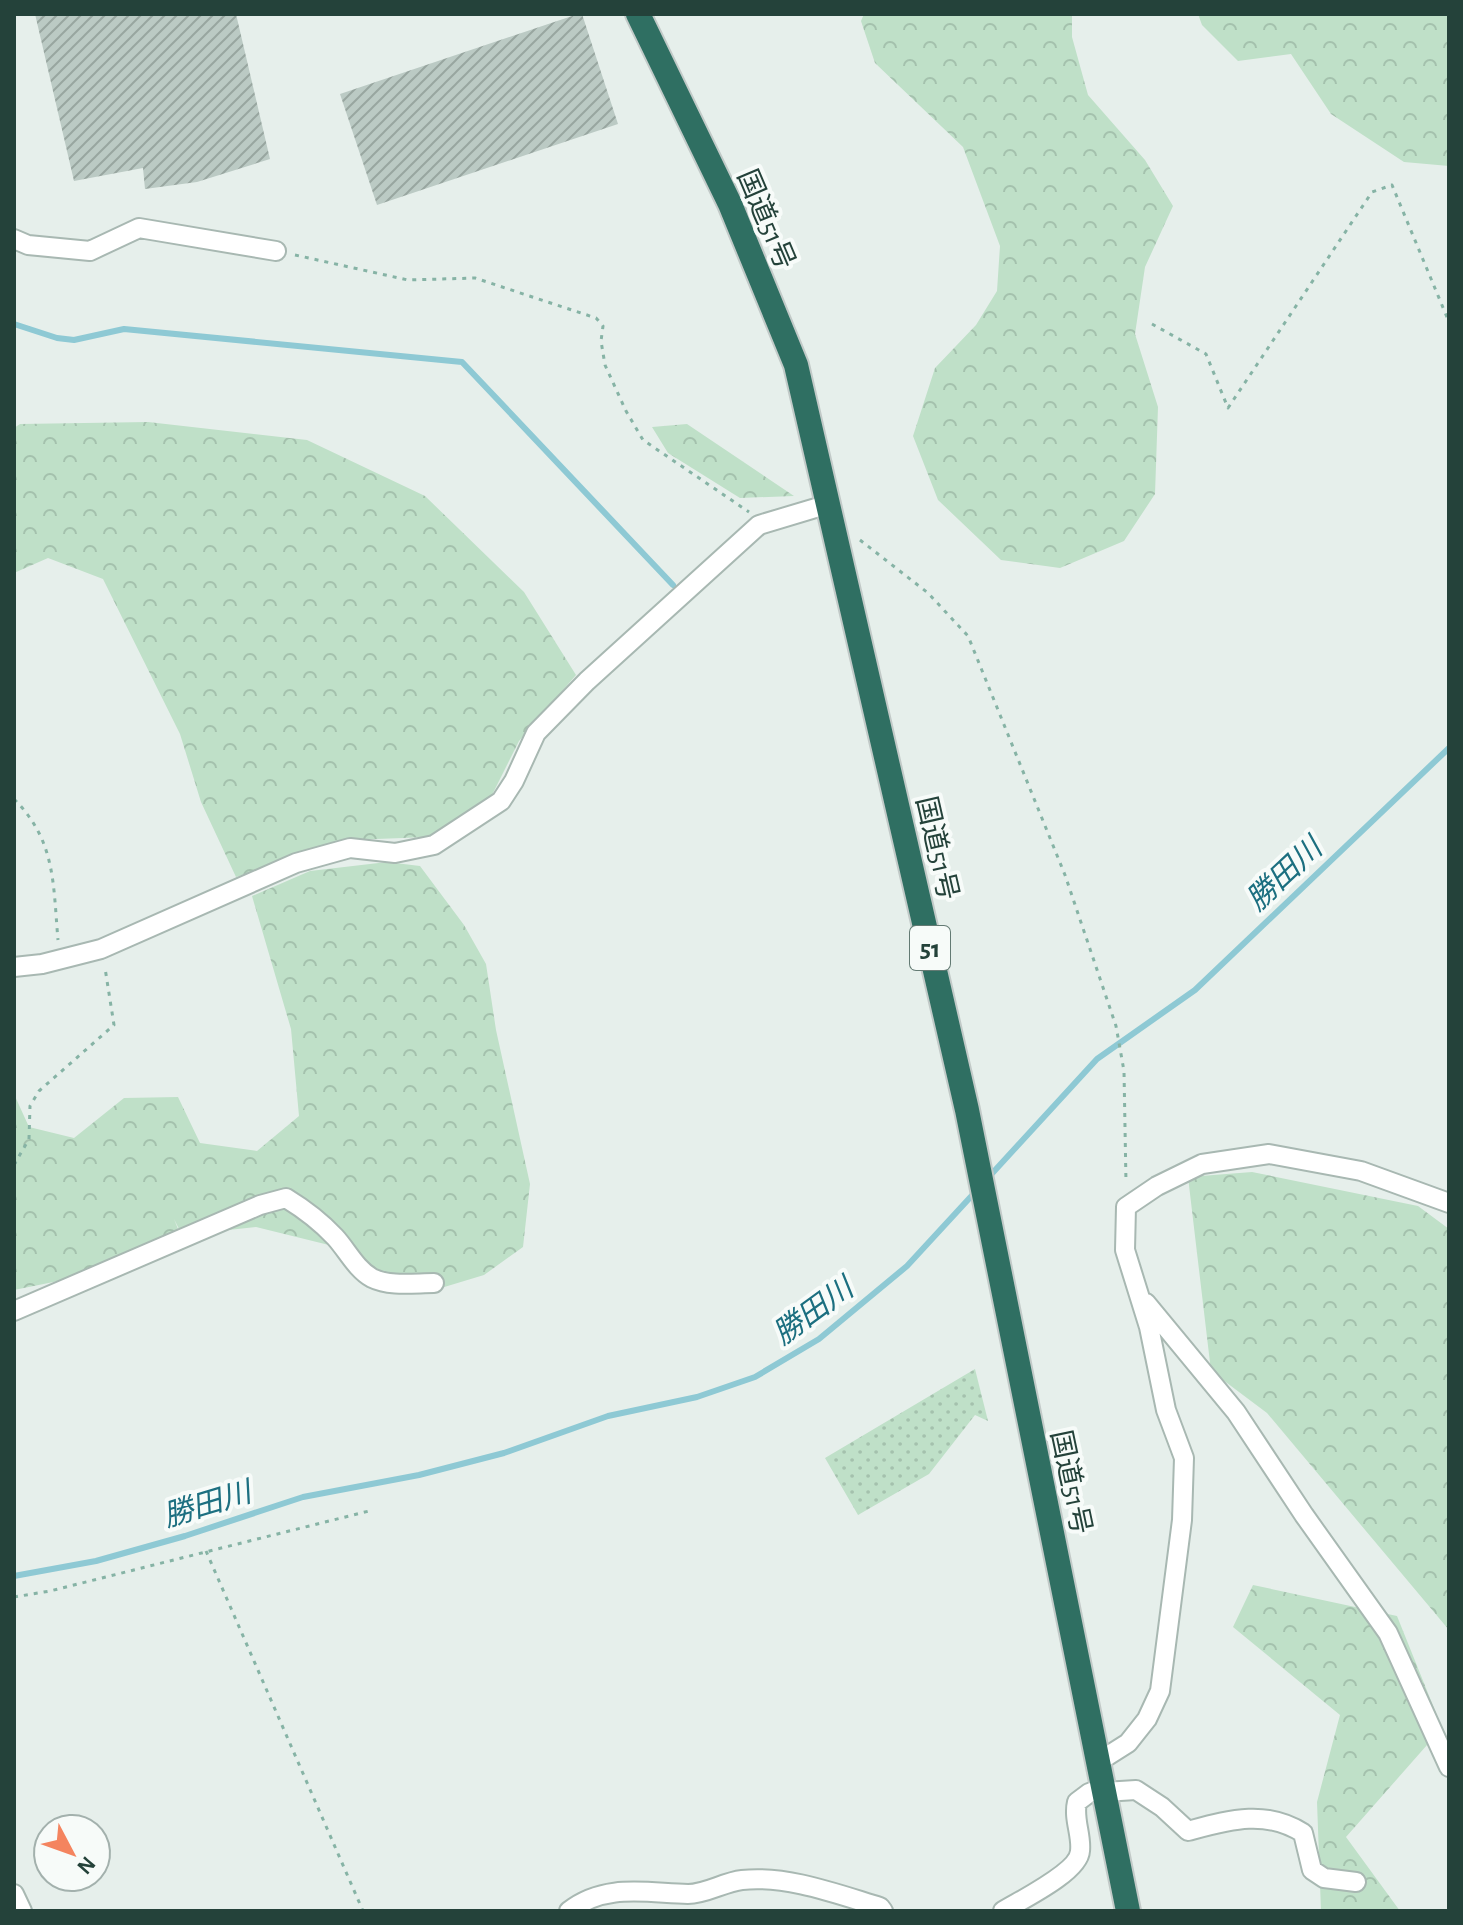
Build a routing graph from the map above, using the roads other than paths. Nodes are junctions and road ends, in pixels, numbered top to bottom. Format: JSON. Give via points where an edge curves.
{"nodes":[{"id":1,"x":638,"y":14,"type":"edge"},
{"id":2,"x":14,"y":239,"type":"edge"},
{"id":3,"x":276,"y":251,"type":"road end"},
{"id":4,"x":831,"y":511,"type":"junction"},
{"id":5,"x":14,"y":967,"type":"edge"},
{"id":6,"x":1449,"y":1203,"type":"edge"},
{"id":7,"x":434,"y":1283,"type":"dead end"},
{"id":8,"x":1139,"y":1294,"type":"junction"},
{"id":9,"x":14,"y":1311,"type":"edge"},
{"id":10,"x":1098,"y":1762,"type":"junction"},
{"id":11,"x":1449,"y":1767,"type":"edge"},
{"id":12,"x":1104,"y":1790,"type":"junction"},
{"id":13,"x":1356,"y":1882,"type":"dead end"},
{"id":14,"x":14,"y":1894,"type":"edge"},
{"id":15,"x":22,"y":1911,"type":"edge"},
{"id":16,"x":569,"y":1911,"type":"edge"},
{"id":17,"x":883,"y":1911,"type":"edge"},
{"id":18,"x":1003,"y":1911,"type":"edge"},
{"id":19,"x":1128,"y":1911,"type":"edge"}],
"edges":[{"from":1,"to":4,"type":"highway","name":"国道51号","number":"51","via":[[730,204],[796,365]]},
{"from":2,"to":3,"type":"street","via":[[90,251],[139,228]]},
{"from":4,"to":5,"type":"street","via":[[759,525],[536,733],[501,801],[434,845],[395,853],[350,848],[296,863],[101,949]]},
{"from":4,"to":10,"type":"highway","name":"国道51号","number":"51","via":[[967,1110]]},
{"from":6,"to":8,"type":"street","via":[[1361,1171],[1269,1154],[1202,1164],[1126,1207],[1125,1250]]},
{"from":7,"to":9,"type":"street","via":[[374,1279],[309,1212],[286,1198]]},
{"from":8,"to":10,"type":"street","via":[[1166,1410],[1184,1458],[1182,1520],[1160,1691],[1128,1743]]},
{"from":8,"to":11,"type":"street","via":[[1236,1412],[1388,1633]]},
{"from":10,"to":12,"type":"highway","name":"国道51号","number":"51"},
{"from":12,"to":13,"type":"street","via":[[1136,1790],[1188,1831],[1255,1817],[1289,1824],[1303,1833],[1312,1870],[1324,1878]]},
{"from":12,"to":18,"type":"street","via":[[1077,1802],[1080,1853],[1074,1867]]},
{"from":12,"to":19,"type":"highway","name":"国道51号","number":"51"},
{"from":14,"to":15,"type":"street"},
{"from":16,"to":17,"type":"street","via":[[619,1890],[692,1894],[741,1880],[781,1881]]}]}
